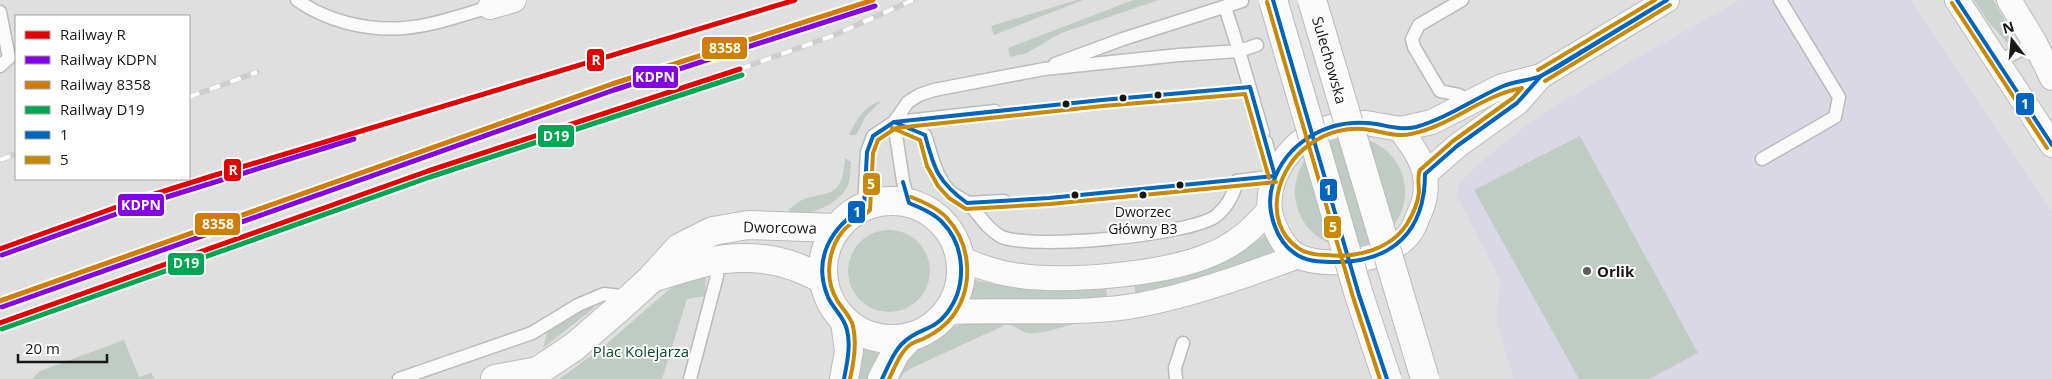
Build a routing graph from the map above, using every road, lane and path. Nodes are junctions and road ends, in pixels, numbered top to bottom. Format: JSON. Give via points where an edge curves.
{"nodes":[{"id":1,"x":297,"y":0,"type":"edge"},
{"id":2,"x":514,"y":0,"type":"edge"},
{"id":3,"x":1273,"y":0,"type":"edge"},
{"id":4,"x":1312,"y":0,"type":"edge"},
{"id":5,"x":1462,"y":0,"type":"edge"},
{"id":6,"x":1667,"y":0,"type":"edge"},
{"id":7,"x":1780,"y":0,"type":"edge"},
{"id":8,"x":1957,"y":0,"type":"edge"},
{"id":9,"x":2009,"y":0,"type":"edge"},
{"id":10,"x":1242,"y":1,"type":"dead end"},
{"id":11,"x":490,"y":7,"type":"joint"},
{"id":12,"x":1225,"y":7,"type":"junction"},
{"id":13,"x":0,"y":12,"type":"edge"},
{"id":14,"x":2035,"y":43,"type":"junction"},
{"id":15,"x":1257,"y":45,"type":"dead end"},
{"id":16,"x":1240,"y":51,"type":"junction"},
{"id":17,"x":1999,"y":62,"type":"junction"},
{"id":18,"x":0,"y":66,"type":"edge"},
{"id":19,"x":1044,"y":69,"type":"junction"},
{"id":20,"x":1541,"y":76,"type":"junction"},
{"id":21,"x":2052,"y":78,"type":"edge"},
{"id":22,"x":1470,"y":102,"type":"junction"},
{"id":23,"x":995,"y":111,"type":"dead end"},
{"id":24,"x":894,"y":122,"type":"junction"},
{"id":25,"x":1400,"y":129,"type":"junction"},
{"id":26,"x":2052,"y":145,"type":"edge"},
{"id":27,"x":1762,"y":159,"type":"dead end"},
{"id":28,"x":1425,"y":174,"type":"junction"},
{"id":29,"x":1275,"y":176,"type":"junction"},
{"id":30,"x":1004,"y":200,"type":"dead end"},
{"id":31,"x":910,"y":203,"type":"junction"},
{"id":32,"x":967,"y":203,"type":"junction"},
{"id":33,"x":864,"y":207,"type":"junction"},
{"id":34,"x":1269,"y":210,"type":"junction"},
{"id":35,"x":837,"y":228,"type":"junction"},
{"id":36,"x":1298,"y":256,"type":"junction"},
{"id":37,"x":961,"y":259,"type":"junction"},
{"id":38,"x":717,"y":260,"type":"junction"},
{"id":39,"x":651,"y":279,"type":"junction"},
{"id":40,"x":823,"y":281,"type":"junction"},
{"id":41,"x":631,"y":297,"type":"junction"},
{"id":42,"x":948,"y":312,"type":"junction"},
{"id":43,"x":845,"y":322,"type":"junction"},
{"id":44,"x":909,"y":338,"type":"junction"},
{"id":45,"x":1183,"y":342,"type":"dead end"},
{"id":46,"x":534,"y":375,"type":"edge"},
{"id":47,"x":400,"y":379,"type":"edge"},
{"id":48,"x":495,"y":379,"type":"edge"},
{"id":49,"x":690,"y":379,"type":"edge"},
{"id":50,"x":844,"y":379,"type":"edge"},
{"id":51,"x":882,"y":379,"type":"edge"},
{"id":52,"x":1176,"y":379,"type":"edge"},
{"id":53,"x":1387,"y":379,"type":"edge"},
{"id":54,"x":1425,"y":379,"type":"edge"}],
"edges":[{"from":1,"to":11,"type":"lane","via":[[326,16],[384,28],[427,24]]},
{"from":2,"to":11,"type":"street"},
{"from":3,"to":53,"type":"street","bridge":true,"via":[[1359,295]]},
{"from":4,"to":54,"type":"street","name":"Sulechowska","bridge":true},
{"from":5,"to":22,"type":"lane","via":[[1418,25],[1412,39],[1440,92],[1459,95]]},
{"from":6,"to":20,"type":"street"},
{"from":7,"to":27,"type":"lane","via":[[1839,97],[1835,117]]},
{"from":8,"to":17,"type":"street"},
{"from":9,"to":14,"type":"street"},
{"from":10,"to":12,"type":"lane"},
{"from":12,"to":16,"type":"lane"},
{"from":12,"to":19,"type":"lane","via":[[1089,50]]},
{"from":13,"to":18,"type":"lane","via":[[9,58]]},
{"from":14,"to":17,"type":"lane"},
{"from":14,"to":21,"type":"street"},
{"from":15,"to":16,"type":"lane"},
{"from":16,"to":19,"type":"lane"},
{"from":16,"to":29,"type":"lane"},
{"from":17,"to":26,"type":"street"},
{"from":19,"to":24,"type":"lane","via":[[919,95],[908,102]]},
{"from":20,"to":22,"type":"street","via":[[1502,86]]},
{"from":20,"to":28,"type":"street","via":[[1517,103]]},
{"from":22,"to":25,"type":"street","via":[[1432,122]]},
{"from":23,"to":24,"type":"lane"},
{"from":24,"to":31,"type":"lane","via":[[903,181]]},
{"from":24,"to":32,"type":"lane","via":[[925,135],[933,164],[943,183]]},
{"from":24,"to":33,"type":"lane","via":[[873,136],[867,152]]},
{"from":25,"to":28,"type":"street"},
{"from":25,"to":29,"type":"street","via":[[1366,123],[1325,128],[1304,139],[1285,159]]},
{"from":28,"to":36,"type":"street","via":[[1426,187],[1419,215],[1412,230],[1391,249],[1366,259],[1339,263]]},
{"from":29,"to":32,"type":"lane","via":[[1237,180],[1233,195],[1216,216],[1200,223],[1080,241],[1020,241],[1000,236]]},
{"from":29,"to":34,"type":"street","via":[[1268,199]]},
{"from":30,"to":32,"type":"lane"},
{"from":31,"to":33,"type":"street","via":[[879,202]]},
{"from":31,"to":37,"type":"street","via":[[928,211],[943,224]]},
{"from":33,"to":35,"type":"street"},
{"from":34,"to":36,"type":"street","via":[[1281,241]]},
{"from":34,"to":37,"type":"street","via":[[1253,228],[1211,255],[1122,274],[1033,278],[1007,274]]},
{"from":35,"to":39,"type":"street","name":"Dworcowa","via":[[748,225],[713,231],[679,248]]},
{"from":35,"to":40,"type":"street","via":[[823,262]]},
{"from":36,"to":42,"type":"street","via":[[1167,299],[1126,307],[1085,311]]},
{"from":37,"to":42,"type":"street","via":[[957,296]]},
{"from":38,"to":39,"type":"street","name":"Dworcowa"},
{"from":38,"to":40,"type":"street","name":"Dworcowa","via":[[742,258],[783,263],[812,273]]},
{"from":38,"to":49,"type":"lane","via":[[717,276]]},
{"from":39,"to":41,"type":"street","name":"Dworcowa"},
{"from":40,"to":43,"type":"street","via":[[835,310]]},
{"from":41,"to":46,"type":"street","name":"Dworcowa","via":[[574,347]]},
{"from":41,"to":47,"type":"lane","via":[[604,294],[578,305],[532,333]]},
{"from":42,"to":44,"type":"street","via":[[937,324]]},
{"from":43,"to":44,"type":"street","via":[[875,338]]},
{"from":43,"to":50,"type":"street","via":[[849,351]]},
{"from":44,"to":51,"type":"street","via":[[896,352]]},
{"from":45,"to":52,"type":"lane","via":[[1175,368]]},
{"from":46,"to":48,"type":"street","name":"Dworcowa"}]}
